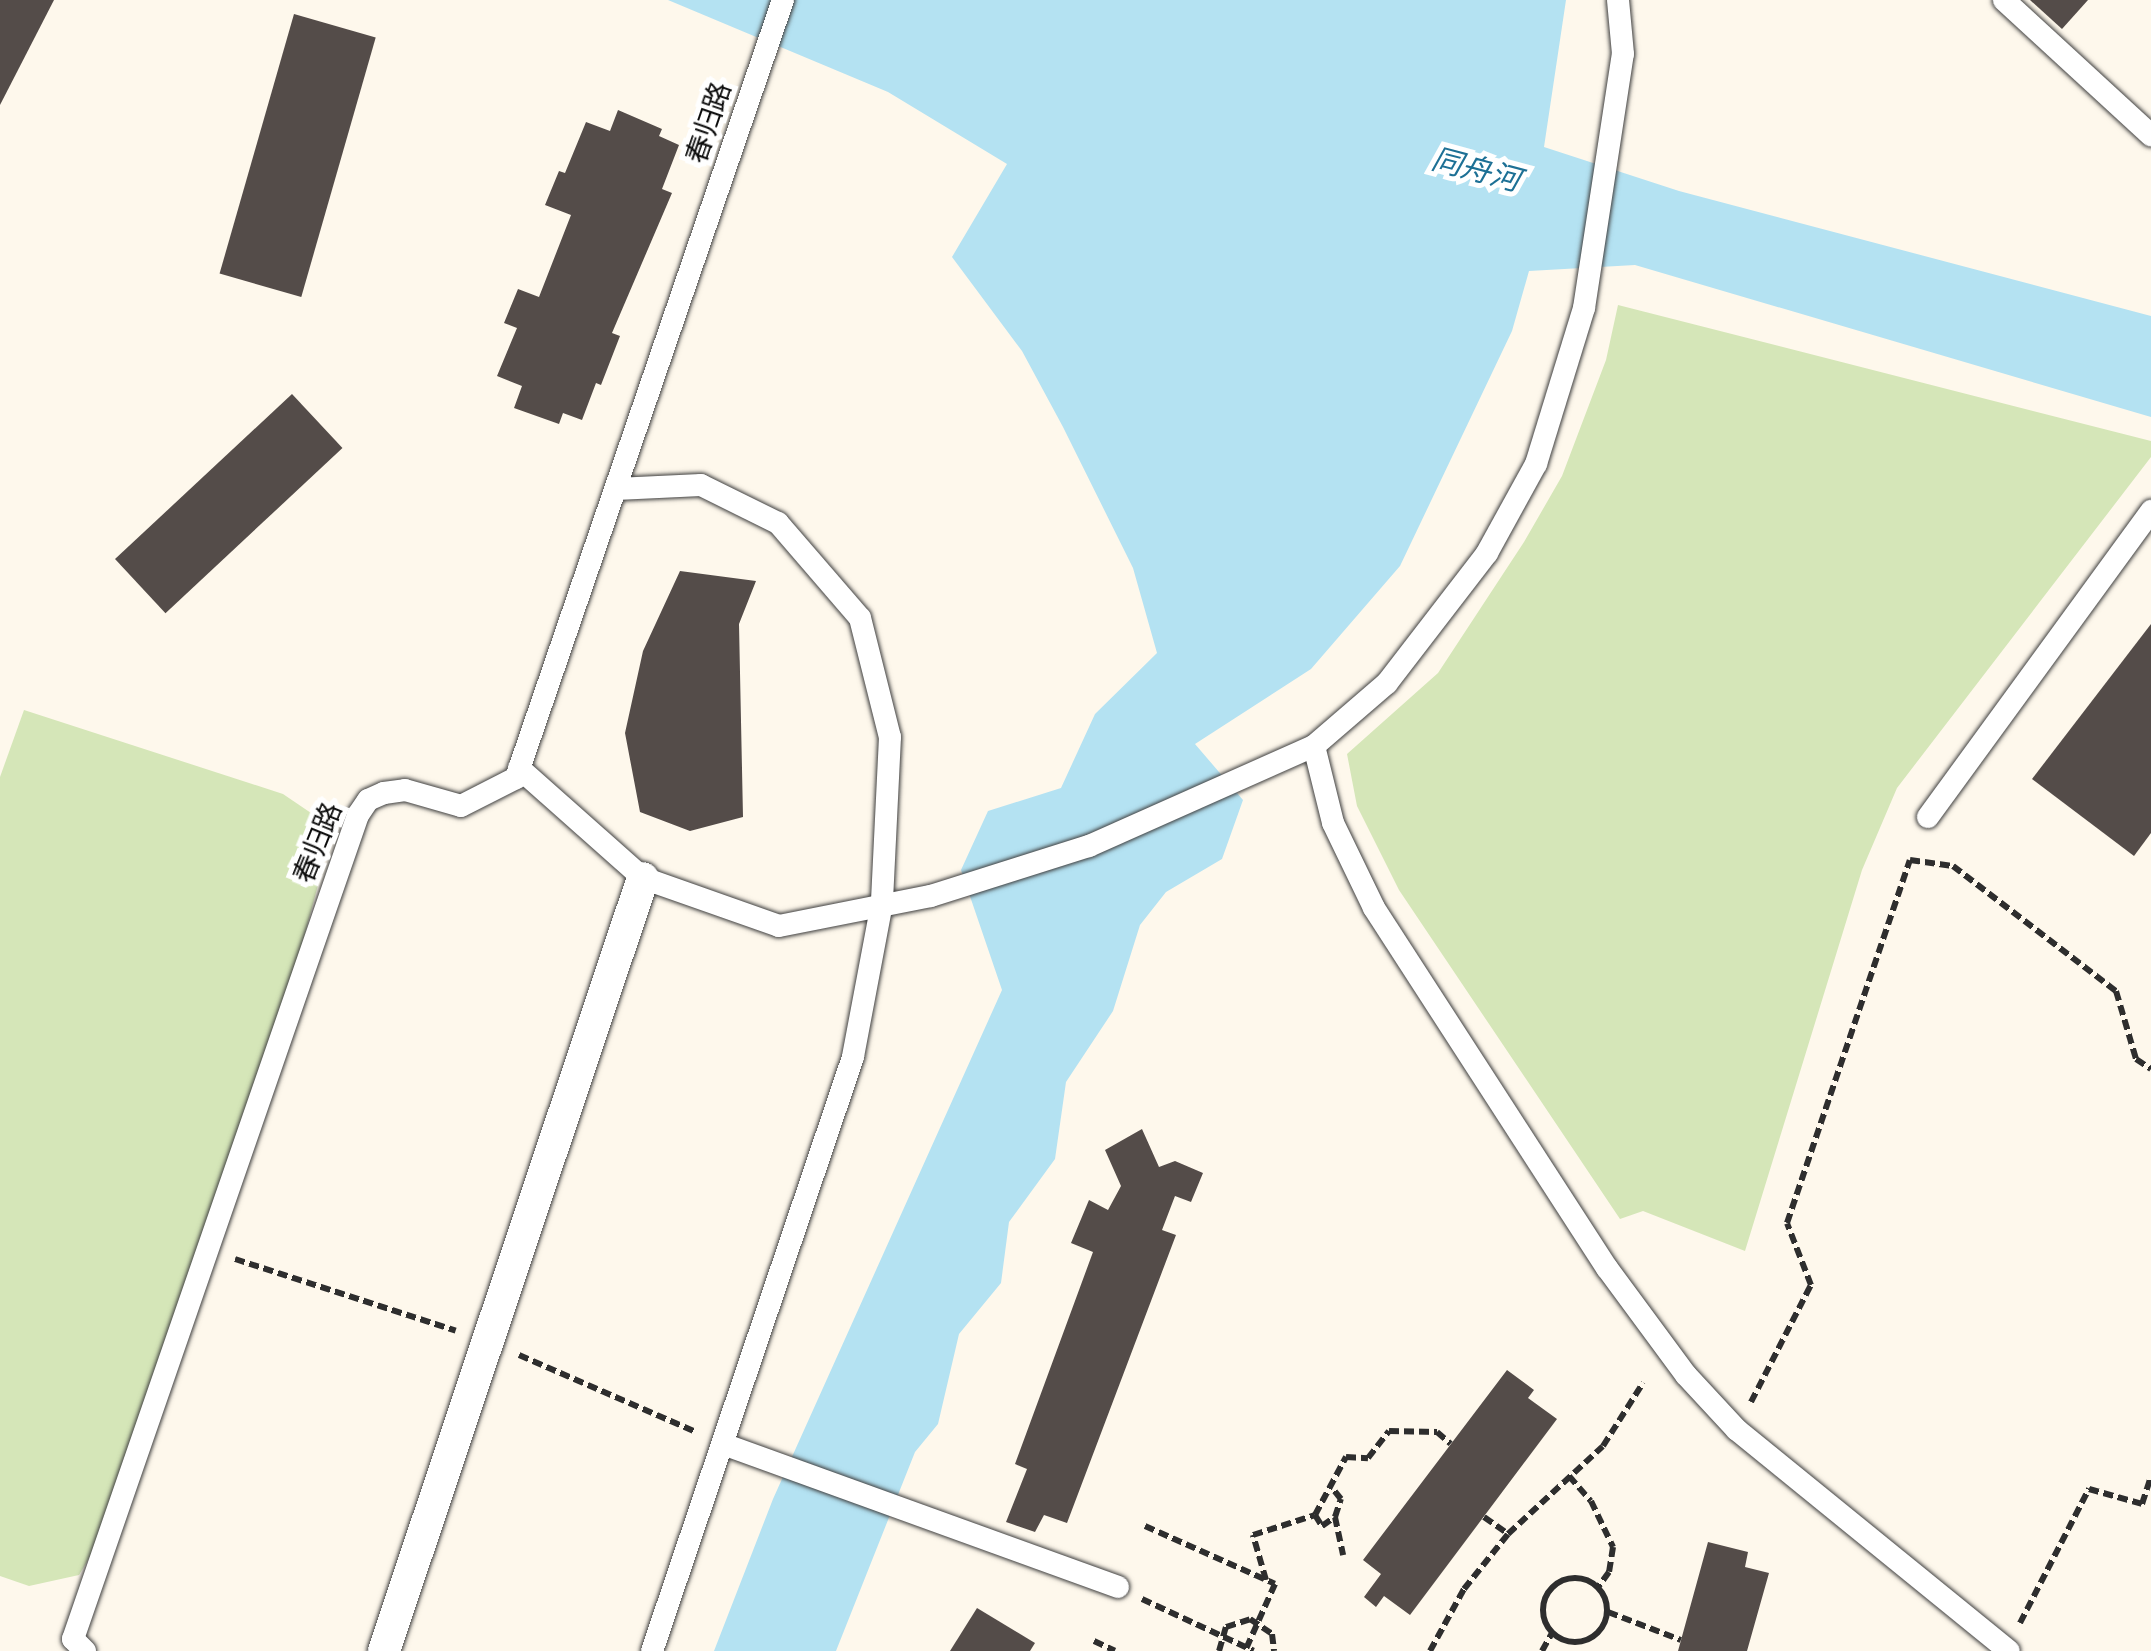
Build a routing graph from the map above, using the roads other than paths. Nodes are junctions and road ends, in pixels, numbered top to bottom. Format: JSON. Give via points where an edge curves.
{"nodes":[{"id":1,"x":783,"y":0,"type":"edge"},
{"id":2,"x":1618,"y":0,"type":"edge"},
{"id":3,"x":2004,"y":0,"type":"edge"},
{"id":4,"x":2151,"y":135,"type":"edge"},
{"id":5,"x":616,"y":489,"type":"junction"},
{"id":6,"x":2151,"y":510,"type":"edge"},
{"id":7,"x":1314,"y":746,"type":"junction"},
{"id":8,"x":519,"y":768,"type":"junction"},
{"id":9,"x":1928,"y":817,"type":"dead end"},
{"id":10,"x":643,"y":878,"type":"junction"},
{"id":11,"x":882,"y":903,"type":"junction"},
{"id":12,"x":723,"y":1444,"type":"junction"},
{"id":13,"x":1118,"y":1587,"type":"road end"},
{"id":14,"x":2007,"y":1650,"type":"edge"},
{"id":15,"x":85,"y":1651,"type":"edge"},
{"id":16,"x":384,"y":1651,"type":"edge"},
{"id":17,"x":652,"y":1651,"type":"edge"}],
"edges":[{"from":1,"to":5,"type":"lane","name":"春归路"},
{"from":2,"to":7,"type":"lane","via":[[1623,54],[1584,308],[1536,464],[1487,553],[1386,683]]},
{"from":3,"to":4,"type":"lane"},
{"from":5,"to":8,"type":"lane","name":"春归路"},
{"from":5,"to":11,"type":"lane","via":[[700,484],[778,523],[860,618],[890,737]]},
{"from":6,"to":9,"type":"lane"},
{"from":7,"to":11,"type":"lane","via":[[1089,846],[931,896]]},
{"from":7,"to":14,"type":"lane","via":[[1333,823],[1374,908],[1607,1268],[1737,1430]]},
{"from":8,"to":10,"type":"lane"},
{"from":8,"to":15,"type":"lane","name":"春归路","via":[[516,778],[462,806],[406,790],[368,800],[358,815],[73,1639]]},
{"from":10,"to":11,"type":"lane","via":[[779,926]]},
{"from":10,"to":16,"type":"street"},
{"from":11,"to":12,"type":"lane","via":[[853,1057]]},
{"from":12,"to":13,"type":"lane"},
{"from":12,"to":17,"type":"lane"}]}
